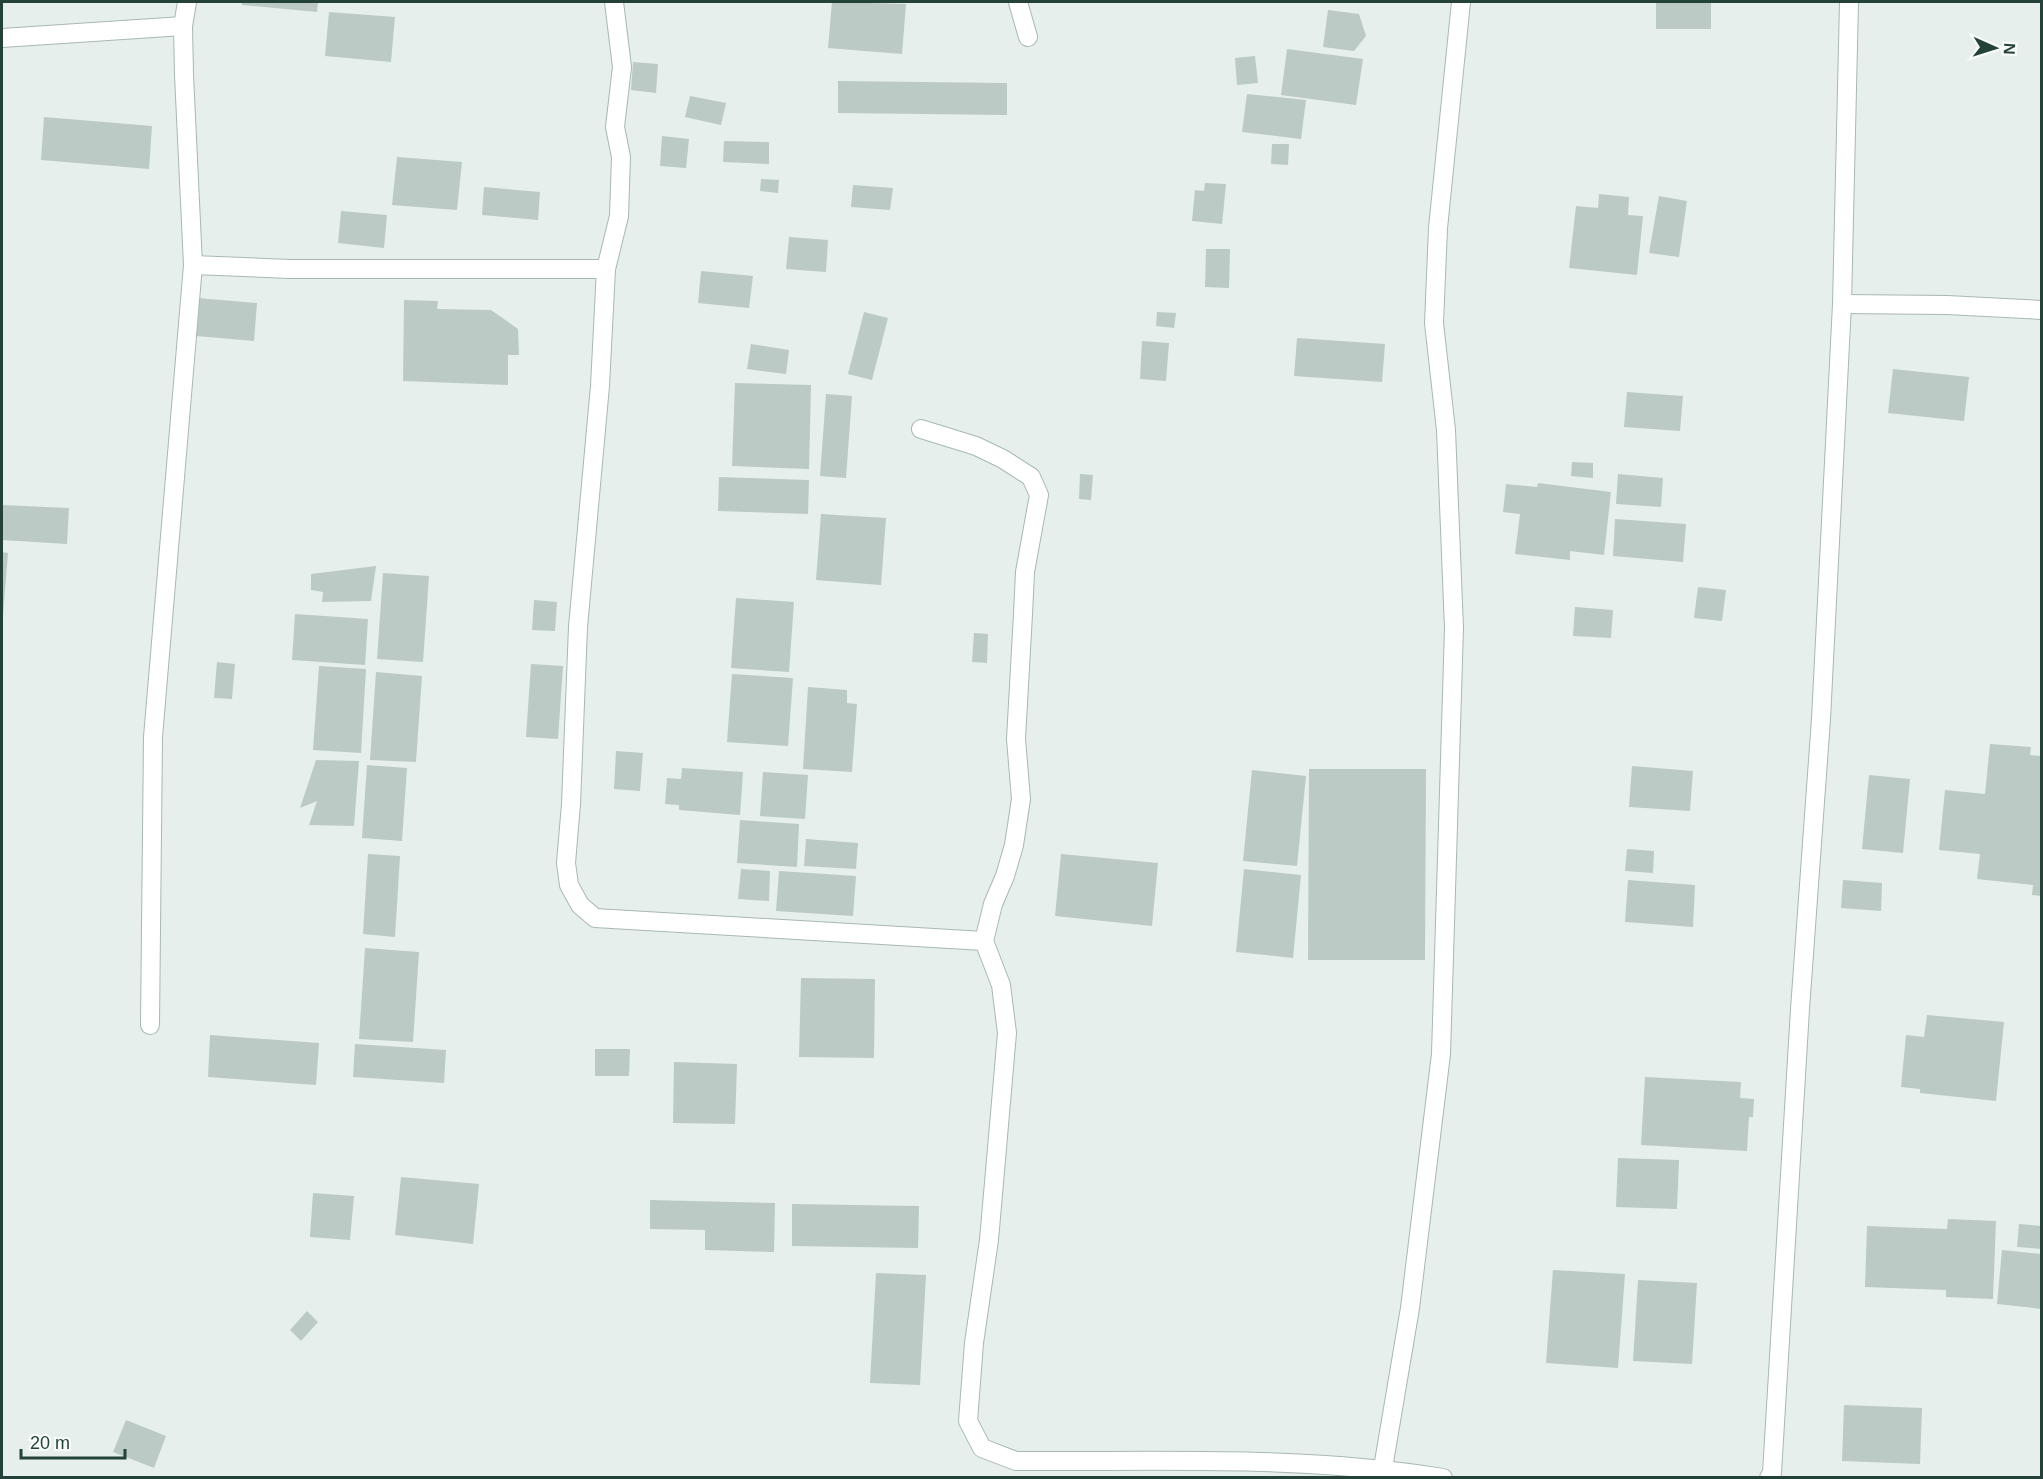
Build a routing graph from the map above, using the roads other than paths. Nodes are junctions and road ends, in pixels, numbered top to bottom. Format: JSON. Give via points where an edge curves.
{"nodes":[{"id":1,"x":187,"y":2,"type":"edge"},
{"id":2,"x":614,"y":2,"type":"edge"},
{"id":3,"x":1018,"y":2,"type":"edge"},
{"id":4,"x":1461,"y":2,"type":"edge"},
{"id":5,"x":1849,"y":2,"type":"edge"},
{"id":6,"x":183,"y":26,"type":"junction"},
{"id":7,"x":1028,"y":37,"type":"dead end"},
{"id":8,"x":2,"y":38,"type":"edge"},
{"id":9,"x":193,"y":265,"type":"junction"},
{"id":10,"x":606,"y":269,"type":"junction"},
{"id":11,"x":1842,"y":304,"type":"junction"},
{"id":12,"x":2042,"y":310,"type":"edge"},
{"id":13,"x":921,"y":429,"type":"dead end"},
{"id":14,"x":984,"y":941,"type":"junction"},
{"id":15,"x":150,"y":1025,"type":"dead end"},
{"id":16,"x":1383,"y":1468,"type":"junction"},
{"id":17,"x":1443,"y":1478,"type":"edge"},
{"id":18,"x":1769,"y":1478,"type":"edge"}],
"edges":[{"from":1,"to":6,"type":"street"},
{"from":2,"to":10,"type":"street","via":[[622,67],[615,127],[621,157],[619,216]]},
{"from":3,"to":7,"type":"street"},
{"from":4,"to":16,"type":"street","via":[[1438,228],[1434,323],[1446,430],[1454,628],[1441,1054],[1410,1308]]},
{"from":5,"to":11,"type":"street"},
{"from":6,"to":8,"type":"street"},
{"from":6,"to":9,"type":"street"},
{"from":9,"to":10,"type":"street","via":[[290,269]]},
{"from":9,"to":15,"type":"street","via":[[153,737]]},
{"from":10,"to":14,"type":"street","via":[[600,386],[578,627],[566,863],[569,885],[580,905],[596,918]]},
{"from":11,"to":12,"type":"street"},
{"from":11,"to":18,"type":"street","via":[[1821,719]]},
{"from":13,"to":14,"type":"street","via":[[1003,459],[1031,477],[1039,495],[1025,572],[1016,739],[1021,799],[1014,845]]},
{"from":14,"to":16,"type":"street","via":[[1001,985],[1007,1033],[968,1421],[982,1448],[1016,1461]]},
{"from":16,"to":17,"type":"street"}]}
